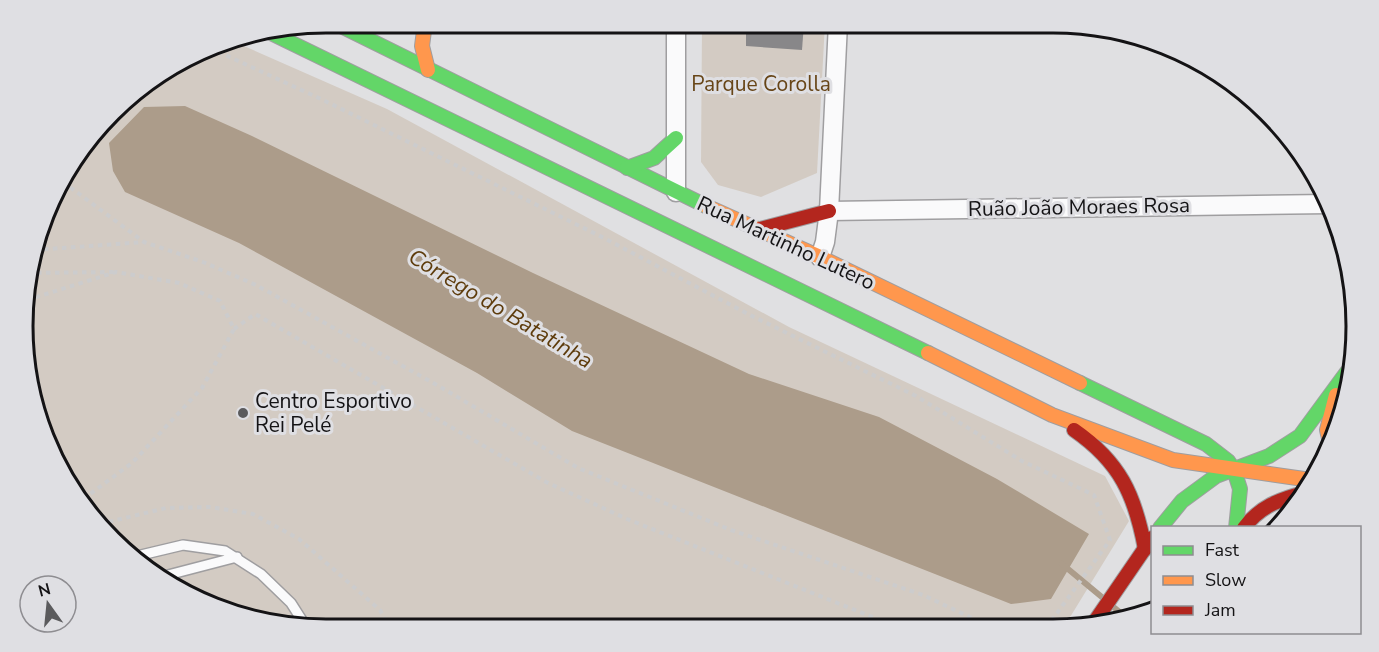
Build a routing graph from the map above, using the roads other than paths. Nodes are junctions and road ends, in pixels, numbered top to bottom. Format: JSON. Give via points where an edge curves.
{"nodes":[{"id":1,"x":356,"y":33,"type":"edge"},
{"id":2,"x":422,"y":33,"type":"edge"},
{"id":3,"x":676,"y":33,"type":"edge"},
{"id":4,"x":838,"y":33,"type":"edge"},
{"id":5,"x":281,"y":37,"type":"edge"},
{"id":6,"x":428,"y":70,"type":"junction"},
{"id":7,"x":676,"y":138,"type":"junction"},
{"id":8,"x":627,"y":168,"type":"junction"},
{"id":9,"x":1320,"y":204,"type":"edge"},
{"id":10,"x":675,"y":210,"type":"junction"},
{"id":11,"x":830,"y":211,"type":"junction"},
{"id":12,"x":760,"y":229,"type":"junction"},
{"id":13,"x":818,"y":261,"type":"junction"},
{"id":14,"x":1340,"y":384,"type":"edge"},
{"id":15,"x":1338,"y":387,"type":"junction"},
{"id":16,"x":1052,"y":415,"type":"junction"},
{"id":17,"x":1328,"y":426,"type":"edge"},
{"id":18,"x":1234,"y":468,"type":"junction"},
{"id":19,"x":1303,"y":479,"type":"edge"},
{"id":20,"x":1290,"y":497,"type":"edge"},
{"id":21,"x":1162,"y":526,"type":"edge"},
{"id":22,"x":1236,"y":526,"type":"edge"},
{"id":23,"x":1245,"y":526,"type":"edge"},
{"id":24,"x":1145,"y":549,"type":"edge"},
{"id":25,"x":144,"y":554,"type":"edge"},
{"id":26,"x":237,"y":557,"type":"junction"},
{"id":27,"x":170,"y":574,"type":"edge"},
{"id":28,"x":1100,"y":615,"type":"edge"},
{"id":29,"x":300,"y":617,"type":"edge"}],
"edges":[{"from":1,"to":6,"type":"main road","name":"Rua Martinho Lutero"},
{"from":2,"to":6,"type":"main road","via":[[422,53]]},
{"from":3,"to":7,"type":"street"},
{"from":4,"to":11,"type":"street"},
{"from":5,"to":10,"type":"main road","name":"Rua Martinho Lutero"},
{"from":6,"to":8,"type":"main road","name":"Rua Martinho Lutero"},
{"from":7,"to":8,"type":"main road","via":[[654,158]]},
{"from":7,"to":10,"type":"street"},
{"from":8,"to":10,"type":"main road","name":"Rua Martinho Lutero"},
{"from":9,"to":11,"type":"street","name":"Ruão João Moraes Rosa"},
{"from":10,"to":12,"type":"main road","name":"Rua Martinho Lutero"},
{"from":10,"to":16,"type":"main road","name":"Rua Martinho Lutero","via":[[807,287]]},
{"from":11,"to":12,"type":"main road"},
{"from":11,"to":13,"type":"street"},
{"from":12,"to":13,"type":"main road","name":"Rua Martinho Lutero"},
{"from":13,"to":18,"type":"main road","name":"Rua Martinho Lutero","via":[[1181,432],[1222,455]]},
{"from":14,"to":15,"type":"main road"},
{"from":15,"to":17,"type":"main road"},
{"from":15,"to":18,"type":"main road","via":[[1300,436],[1269,456]]},
{"from":16,"to":18,"type":"main road","via":[[1173,460]]},
{"from":16,"to":24,"type":"main road","via":[[1080,434],[1127,486]]},
{"from":18,"to":19,"type":"main road"},
{"from":18,"to":21,"type":"main road","via":[[1182,501]]},
{"from":18,"to":22,"type":"main road","via":[[1240,487]]},
{"from":20,"to":23,"type":"main road","via":[[1270,504]]},
{"from":24,"to":28,"type":"main road"},
{"from":25,"to":26,"type":"lane","via":[[183,545],[225,551]]},
{"from":26,"to":27,"type":"lane"},
{"from":26,"to":29,"type":"lane","via":[[261,574]]}]}
